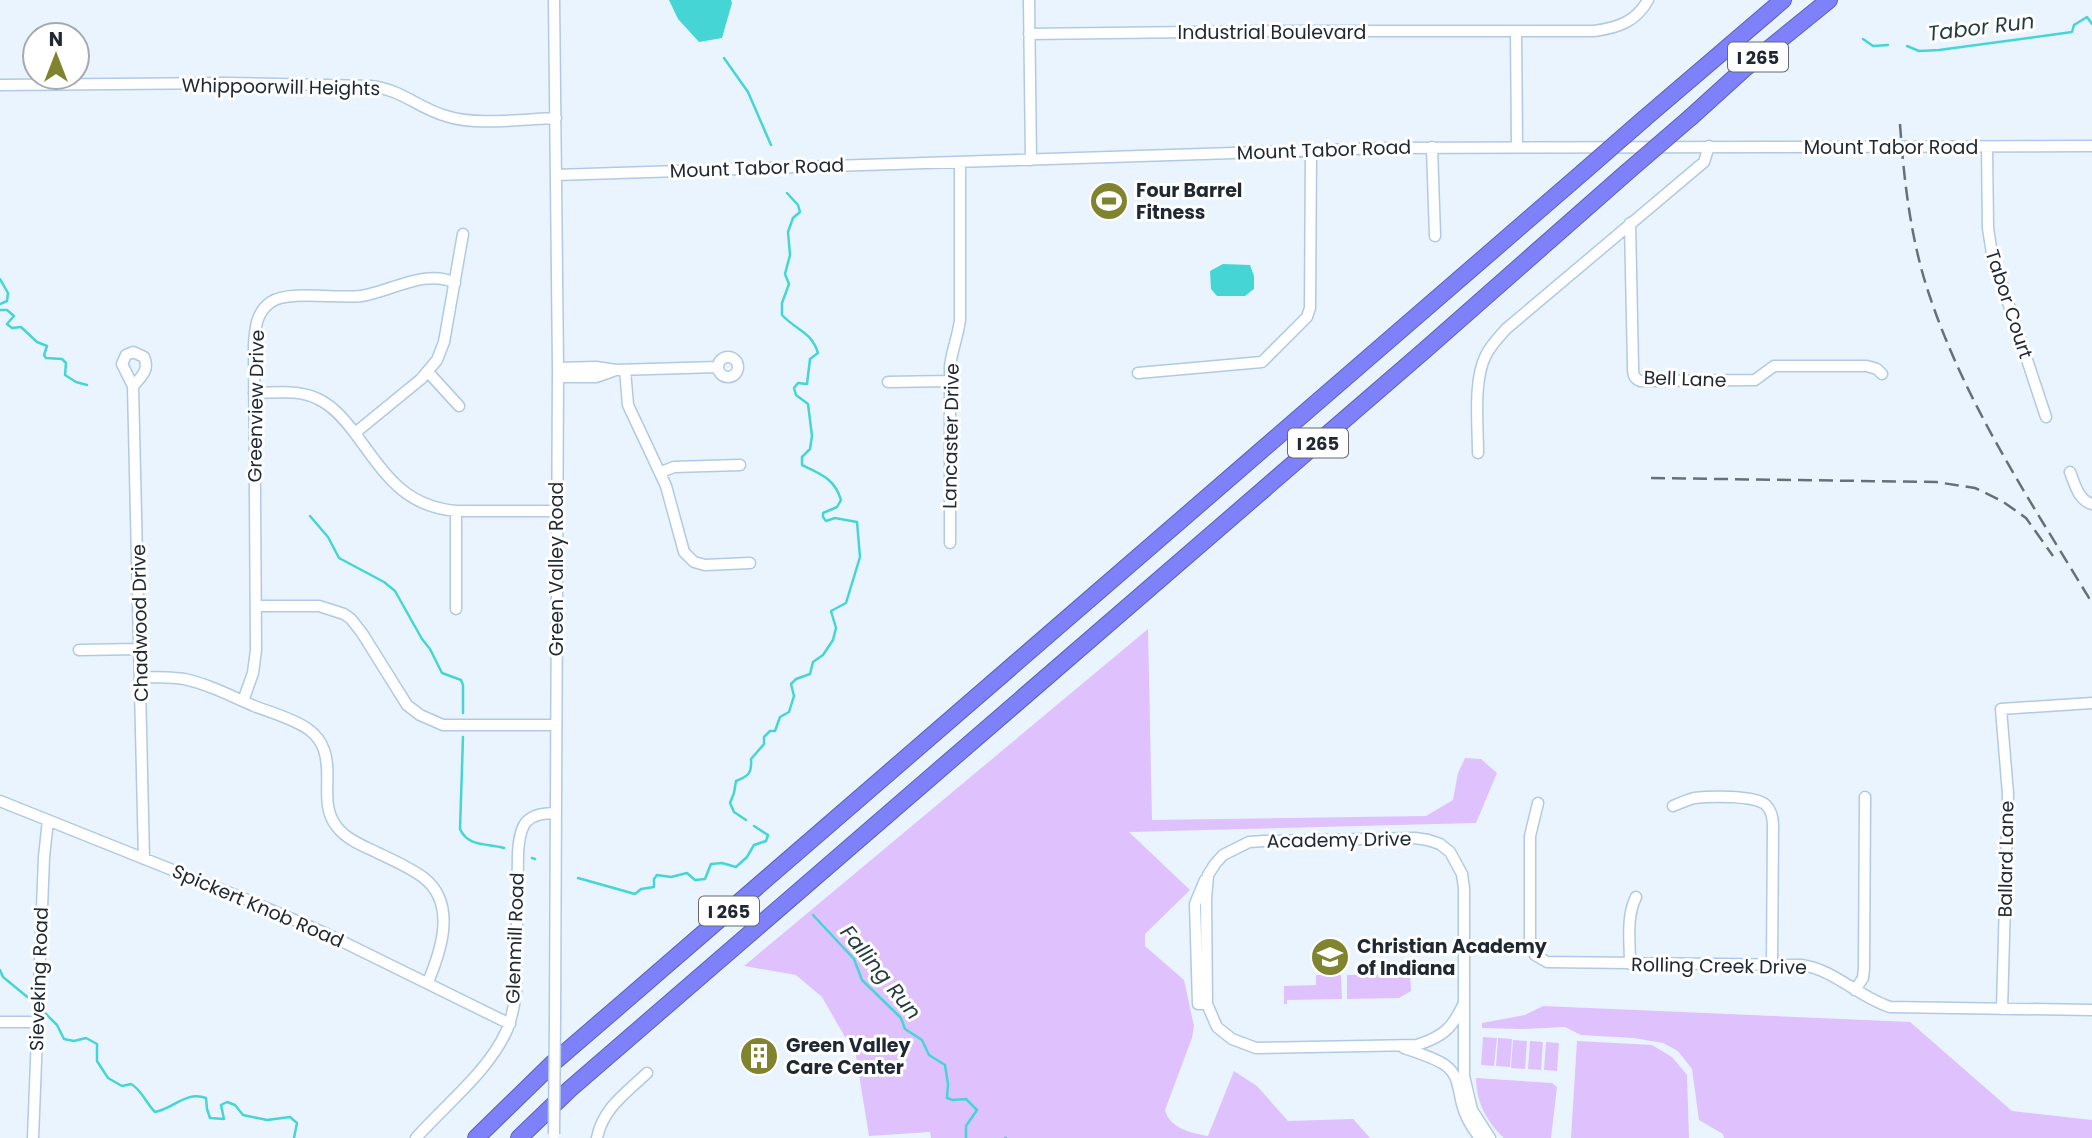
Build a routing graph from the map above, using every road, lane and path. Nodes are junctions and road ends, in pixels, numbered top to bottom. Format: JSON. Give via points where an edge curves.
{"nodes":[{"id":1,"x":554,"y":0,"type":"edge"},
{"id":2,"x":1029,"y":0,"type":"edge"},
{"id":3,"x":1648,"y":0,"type":"edge"},
{"id":4,"x":1783,"y":0,"type":"edge"},
{"id":5,"x":1829,"y":0,"type":"edge"},
{"id":6,"x":1516,"y":31,"type":"junction"},
{"id":7,"x":1029,"y":34,"type":"junction"},
{"id":8,"x":0,"y":85,"type":"edge"},
{"id":9,"x":556,"y":118,"type":"junction"},
{"id":10,"x":1517,"y":146,"type":"junction"},
{"id":11,"x":1709,"y":146,"type":"junction"},
{"id":12,"x":2092,"y":146,"type":"edge"},
{"id":13,"x":1432,"y":147,"type":"junction"},
{"id":14,"x":1987,"y":147,"type":"junction"},
{"id":15,"x":1311,"y":150,"type":"junction"},
{"id":16,"x":1031,"y":160,"type":"junction"},
{"id":17,"x":960,"y":162,"type":"junction"},
{"id":18,"x":556,"y":175,"type":"junction"},
{"id":19,"x":1630,"y":223,"type":"junction"},
{"id":20,"x":463,"y":234,"type":"dead end"},
{"id":21,"x":1435,"y":236,"type":"dead end"},
{"id":22,"x":455,"y":283,"type":"junction"},
{"id":23,"x":718,"y":367,"type":"dead end"},
{"id":24,"x":621,"y":370,"type":"junction"},
{"id":25,"x":428,"y":372,"type":"junction"},
{"id":26,"x":558,"y":372,"type":"junction"},
{"id":27,"x":1138,"y":373,"type":"dead end"},
{"id":28,"x":1882,"y":374,"type":"dead end"},
{"id":29,"x":950,"y":381,"type":"junction"},
{"id":30,"x":888,"y":382,"type":"dead end"},
{"id":31,"x":133,"y":386,"type":"dead end"},
{"id":32,"x":254,"y":393,"type":"junction"},
{"id":33,"x":459,"y":406,"type":"dead end"},
{"id":34,"x":2046,"y":417,"type":"dead end"},
{"id":35,"x":355,"y":433,"type":"junction"},
{"id":36,"x":1478,"y":453,"type":"dead end"},
{"id":37,"x":740,"y":465,"type":"dead end"},
{"id":38,"x":661,"y":472,"type":"junction"},
{"id":39,"x":2070,"y":472,"type":"dead end"},
{"id":40,"x":2092,"y":504,"type":"edge"},
{"id":41,"x":456,"y":511,"type":"junction"},
{"id":42,"x":556,"y":511,"type":"junction"},
{"id":43,"x":950,"y":543,"type":"dead end"},
{"id":44,"x":750,"y":563,"type":"dead end"},
{"id":45,"x":256,"y":606,"type":"junction"},
{"id":46,"x":456,"y":609,"type":"dead end"},
{"id":47,"x":140,"y":649,"type":"junction"},
{"id":48,"x":79,"y":650,"type":"dead end"},
{"id":49,"x":141,"y":677,"type":"junction"},
{"id":50,"x":243,"y":701,"type":"junction"},
{"id":51,"x":2092,"y":703,"type":"edge"},
{"id":52,"x":555,"y":725,"type":"junction"},
{"id":53,"x":1865,"y":797,"type":"dead end"},
{"id":54,"x":0,"y":801,"type":"edge"},
{"id":55,"x":1538,"y":803,"type":"dead end"},
{"id":56,"x":1673,"y":806,"type":"dead end"},
{"id":57,"x":556,"y":813,"type":"junction"},
{"id":58,"x":48,"y":820,"type":"junction"},
{"id":59,"x":144,"y":859,"type":"junction"},
{"id":60,"x":1636,"y":897,"type":"dead end"},
{"id":61,"x":1630,"y":964,"type":"junction"},
{"id":62,"x":1772,"y":965,"type":"junction"},
{"id":63,"x":428,"y":982,"type":"junction"},
{"id":64,"x":1855,"y":990,"type":"junction"},
{"id":65,"x":1463,"y":1005,"type":"junction"},
{"id":66,"x":2002,"y":1009,"type":"junction"},
{"id":67,"x":2092,"y":1010,"type":"edge"},
{"id":68,"x":0,"y":1022,"type":"edge"},
{"id":69,"x":38,"y":1022,"type":"junction"},
{"id":70,"x":510,"y":1024,"type":"junction"},
{"id":71,"x":1398,"y":1046,"type":"junction"},
{"id":72,"x":1430,"y":1047,"type":"junction"},
{"id":73,"x":1418,"y":1054,"type":"junction"},
{"id":74,"x":647,"y":1073,"type":"dead end"},
{"id":75,"x":1464,"y":1076,"type":"junction"},
{"id":76,"x":554,"y":1136,"type":"edge"},
{"id":77,"x":33,"y":1138,"type":"edge"},
{"id":78,"x":416,"y":1138,"type":"edge"},
{"id":79,"x":475,"y":1138,"type":"edge"},
{"id":80,"x":519,"y":1138,"type":"edge"},
{"id":81,"x":597,"y":1138,"type":"edge"},
{"id":82,"x":1480,"y":1138,"type":"edge"},
{"id":83,"x":1490,"y":1138,"type":"edge"}],
"edges":[{"from":1,"to":9,"type":"street","name":"Green Valley Road"},
{"from":2,"to":7,"type":"street"},
{"from":3,"to":6,"type":"street","name":"Industrial Boulevard","via":[[1636,16],[1612,28]]},
{"from":4,"to":79,"type":"highway","number":"I 265","bridge":true,"via":[[553,1063]]},
{"from":5,"to":80,"type":"highway","number":"I 265","bridge":true,"via":[[1744,69]]},
{"from":6,"to":7,"type":"street","name":"Industrial Boulevard"},
{"from":6,"to":10,"type":"street"},
{"from":7,"to":16,"type":"street"},
{"from":8,"to":9,"type":"street","name":"Whippoorwill Heights","via":[[370,86],[393,90],[456,119]]},
{"from":9,"to":18,"type":"street","name":"Green Valley Road"},
{"from":10,"to":11,"type":"street","name":"Mount Tabor Road"},
{"from":10,"to":13,"type":"street","name":"Mount Tabor Road"},
{"from":11,"to":14,"type":"street","name":"Mount Tabor Road"},
{"from":11,"to":19,"type":"street","via":[[1704,162]]},
{"from":12,"to":14,"type":"street","name":"Mount Tabor Road"},
{"from":13,"to":15,"type":"street","name":"Mount Tabor Road"},
{"from":13,"to":21,"type":"street"},
{"from":14,"to":34,"type":"street","name":"Tabor Court","via":[[1987,228],[1992,254]]},
{"from":15,"to":16,"type":"street","name":"Mount Tabor Road"},
{"from":15,"to":27,"type":"street","via":[[1307,317],[1262,362]]},
{"from":16,"to":17,"type":"street","name":"Mount Tabor Road"},
{"from":17,"to":18,"type":"street","name":"Mount Tabor Road"},
{"from":17,"to":29,"type":"street","name":"Lancaster Drive","via":[[960,320]]},
{"from":18,"to":26,"type":"street","name":"Green Valley Road"},
{"from":19,"to":28,"type":"street","name":"Bell Lane","via":[[1637,380],[1755,380],[1774,366],[1867,366]]},
{"from":19,"to":36,"type":"street","via":[[1506,329],[1485,356],[1480,370]]},
{"from":20,"to":22,"type":"street"},
{"from":22,"to":25,"type":"street","via":[[444,342]]},
{"from":22,"to":32,"type":"street","name":"Greenview Drive","via":[[426,279],[368,295],[274,300],[255,327]]},
{"from":23,"to":24,"type":"street"},
{"from":24,"to":26,"type":"street","via":[[596,367]]},
{"from":24,"to":38,"type":"street","via":[[631,413]]},
{"from":25,"to":33,"type":"street"},
{"from":25,"to":35,"type":"street"},
{"from":26,"to":42,"type":"street","name":"Green Valley Road"},
{"from":29,"to":30,"type":"street"},
{"from":29,"to":43,"type":"street","name":"Lancaster Drive"},
{"from":31,"to":47,"type":"street","name":"Chadwood Drive"},
{"from":32,"to":35,"type":"street","via":[[317,398]]},
{"from":32,"to":45,"type":"street","name":"Greenview Drive"},
{"from":35,"to":41,"type":"street","via":[[403,492],[419,503]]},
{"from":37,"to":38,"type":"street","via":[[674,467]]},
{"from":38,"to":44,"type":"street","via":[[688,557],[705,565]]},
{"from":39,"to":40,"type":"street","via":[[2081,498]]},
{"from":41,"to":42,"type":"street"},
{"from":41,"to":46,"type":"street"},
{"from":42,"to":52,"type":"street","name":"Green Valley Road"},
{"from":45,"to":50,"type":"street","name":"Greenview Drive","via":[[254,666]]},
{"from":45,"to":52,"type":"street","via":[[319,606],[351,619],[407,705],[443,725]]},
{"from":47,"to":48,"type":"street"},
{"from":47,"to":49,"type":"street","name":"Chadwood Drive"},
{"from":49,"to":50,"type":"street","via":[[190,681]]},
{"from":49,"to":59,"type":"street","name":"Chadwood Drive"},
{"from":50,"to":63,"type":"street","via":[[296,722],[317,736],[326,757],[327,803],[336,827],[426,879],[437,892],[443,934]]},
{"from":51,"to":66,"type":"street","name":"Ballard Lane","via":[[2001,709],[2008,794]]},
{"from":52,"to":57,"type":"street","name":"Green Valley Road"},
{"from":53,"to":64,"type":"street","via":[[1864,968]]},
{"from":54,"to":58,"type":"street","name":"Spickert Knob Road"},
{"from":55,"to":61,"type":"street","name":"Rolling Creek Drive","via":[[1530,836],[1532,950],[1547,962]]},
{"from":56,"to":62,"type":"street","via":[[1696,798],[1743,798],[1758,800],[1769,808],[1773,826]]},
{"from":57,"to":70,"type":"street","name":"Glenmill Road","via":[[532,816],[520,834],[516,993]]},
{"from":57,"to":76,"type":"street","name":"Green Valley Road","bridge":true},
{"from":58,"to":59,"type":"street","name":"Spickert Knob Road"},
{"from":58,"to":69,"type":"street","name":"Sieveking Road"},
{"from":59,"to":63,"type":"street","name":"Spickert Knob Road","via":[[325,933]]},
{"from":60,"to":61,"type":"street","via":[[1630,917]]},
{"from":61,"to":62,"type":"street","name":"Rolling Creek Drive"},
{"from":62,"to":64,"type":"street","name":"Rolling Creek Drive","via":[[1816,968]]},
{"from":63,"to":70,"type":"street","name":"Spickert Knob Road"},
{"from":64,"to":66,"type":"street","name":"Rolling Creek Drive","via":[[1890,1007]]},
{"from":65,"to":71,"type":"street","name":"Academy Drive","via":[[1462,874],[1440,844],[1415,838],[1249,842],[1223,855],[1195,904],[1202,1004],[1217,1027],[1256,1048]]},
{"from":65,"to":72,"type":"street","name":"Academy Drive","via":[[1455,1023]]},
{"from":65,"to":75,"type":"street","name":"Academy Drive"},
{"from":66,"to":67,"type":"street","name":"Rolling Creek Drive"},
{"from":68,"to":69,"type":"street"},
{"from":69,"to":77,"type":"street","name":"Sieveking Road"},
{"from":70,"to":78,"type":"street","name":"Glenmill Road","via":[[489,1059]]},
{"from":71,"to":72,"type":"street","name":"Academy Drive"},
{"from":71,"to":73,"type":"street"},
{"from":72,"to":73,"type":"street"},
{"from":72,"to":75,"type":"street"},
{"from":73,"to":82,"type":"street","via":[[1444,1065],[1457,1078],[1462,1104]]},
{"from":74,"to":81,"type":"street","via":[[611,1106]]},
{"from":75,"to":83,"type":"street","name":"Academy Drive","via":[[1472,1110]]}]}
